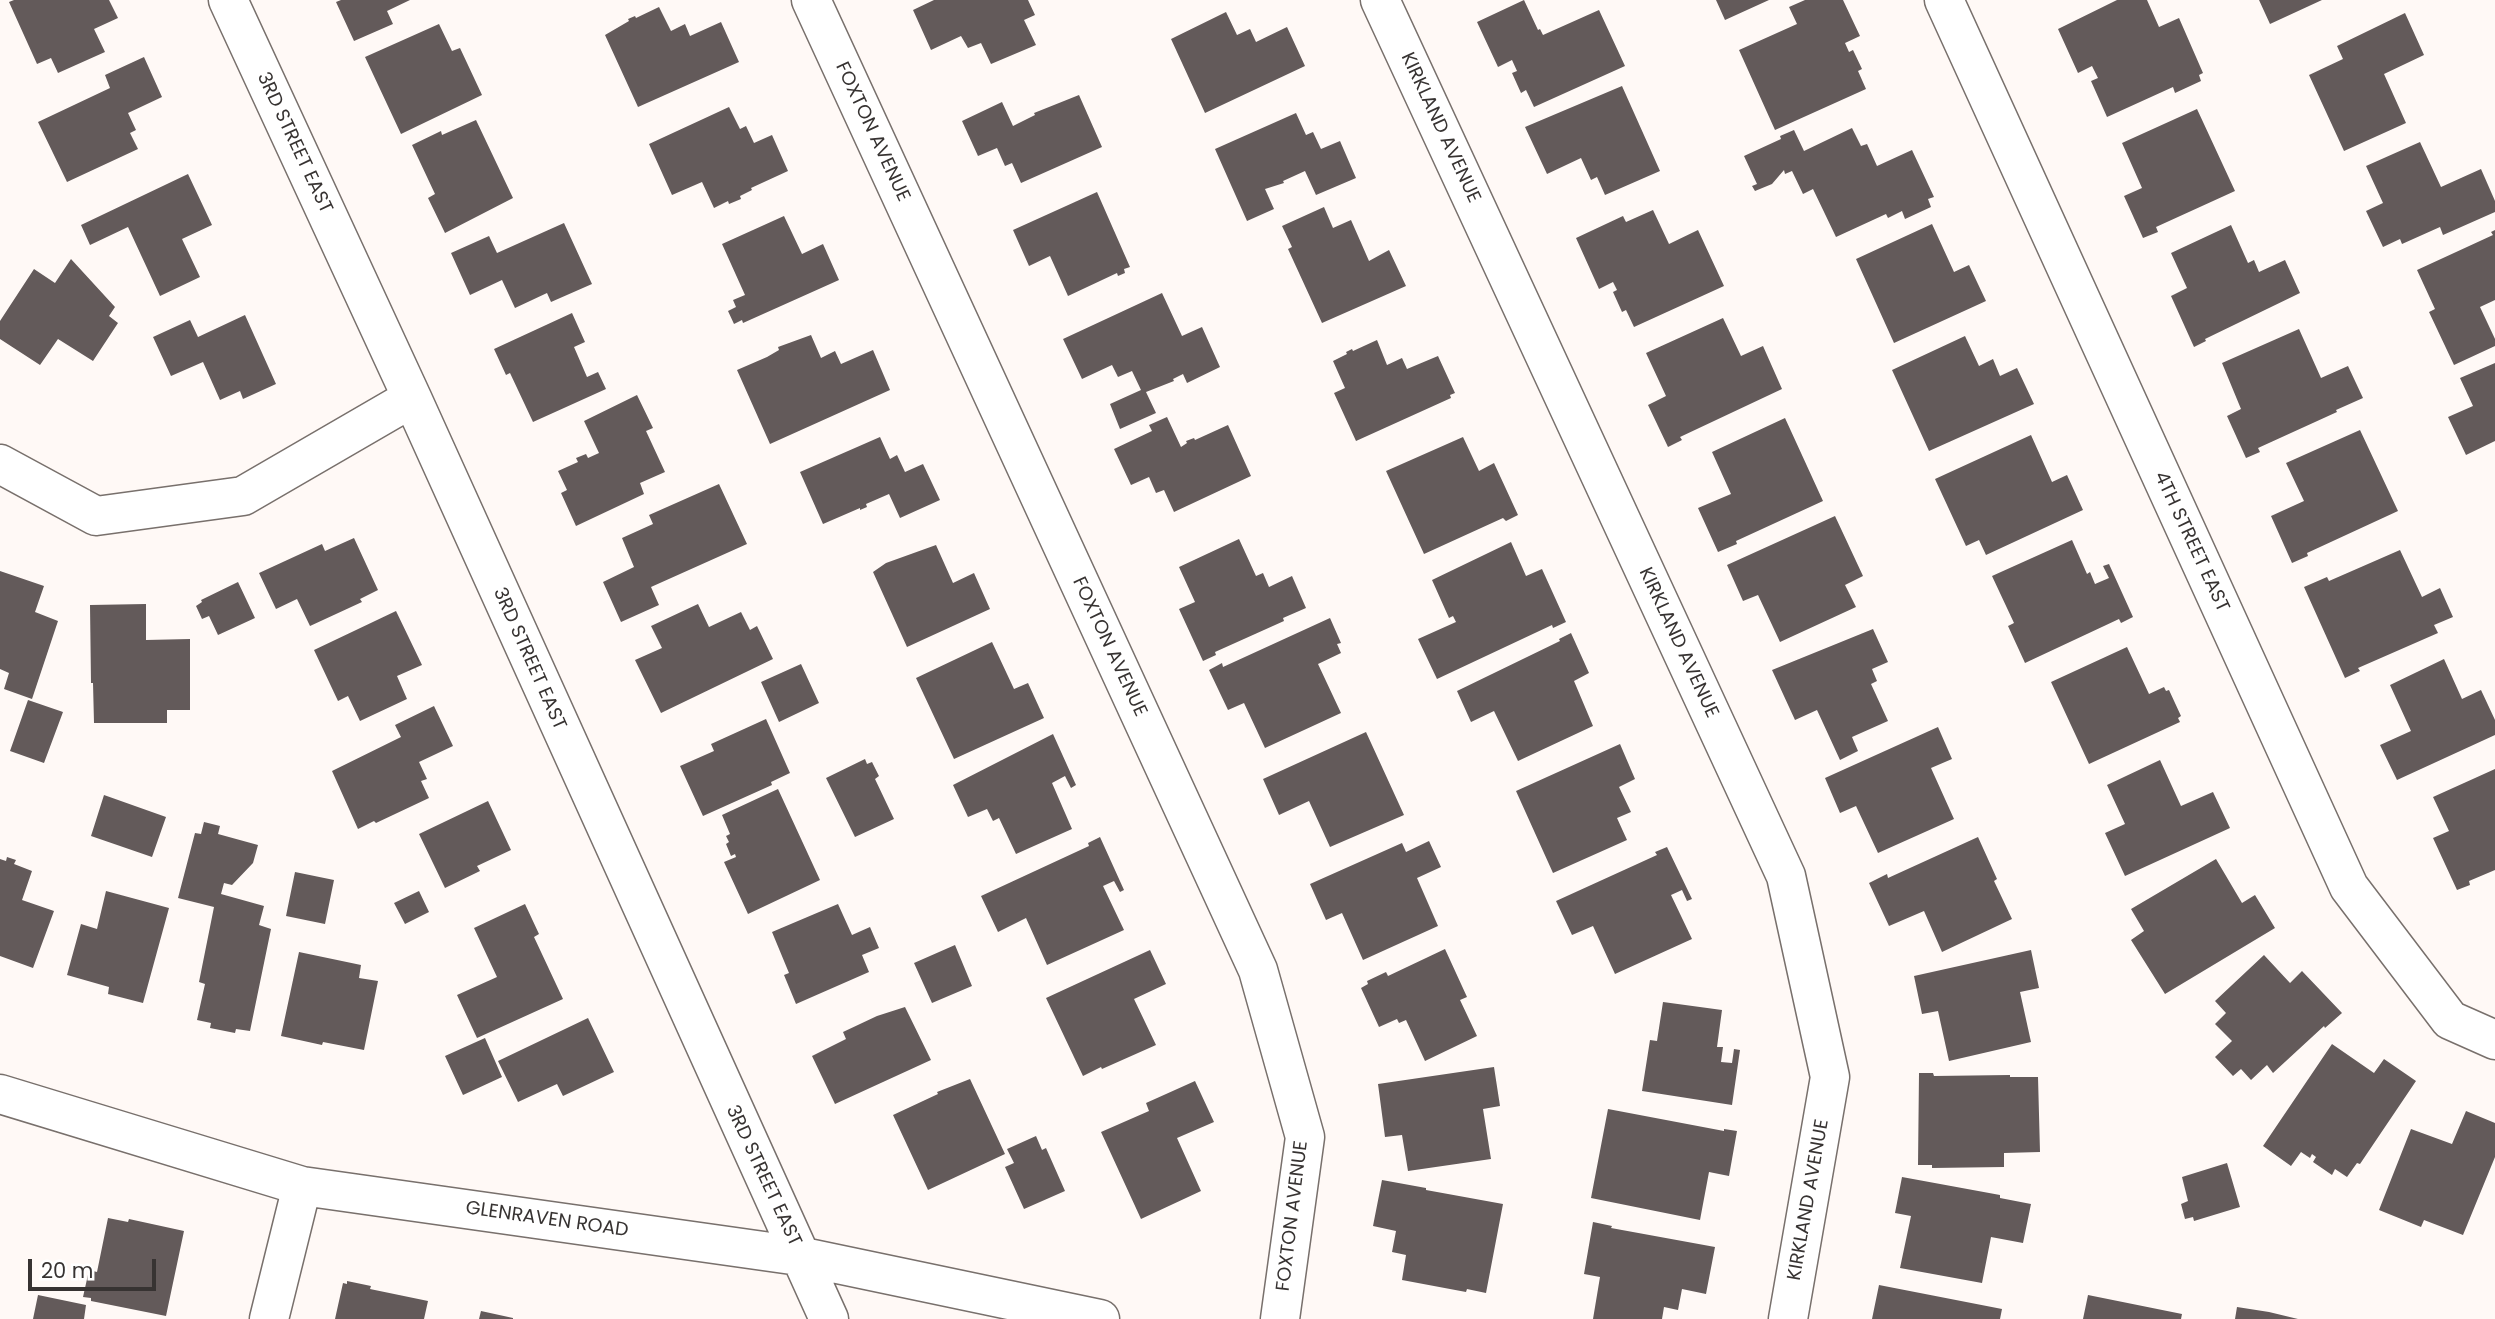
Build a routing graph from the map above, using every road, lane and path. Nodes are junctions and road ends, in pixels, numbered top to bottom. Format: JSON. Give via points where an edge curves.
{"nodes":[{"id":1,"x":228,"y":0,"type":"edge"},
{"id":2,"x":811,"y":0,"type":"edge"},
{"id":3,"x":1380,"y":0,"type":"edge"},
{"id":4,"x":1944,"y":0,"type":"edge"},
{"id":5,"x":412,"y":398,"type":"junction"},
{"id":6,"x":0,"y":464,"type":"edge"},
{"id":7,"x":2495,"y":1040,"type":"edge"},
{"id":8,"x":0,"y":1094,"type":"edge"},
{"id":9,"x":302,"y":1186,"type":"junction"},
{"id":10,"x":799,"y":1255,"type":"junction"},
{"id":11,"x":270,"y":1319,"type":"edge"},
{"id":12,"x":829,"y":1319,"type":"edge"},
{"id":13,"x":1100,"y":1319,"type":"edge"},
{"id":14,"x":1280,"y":1319,"type":"edge"},
{"id":15,"x":1788,"y":1319,"type":"edge"}],
"edges":[{"from":1,"to":5,"type":"street","name":"3RD STREET EAST"},
{"from":2,"to":14,"type":"street","name":"FOXTON AVENUE","via":[[1258,970],[1305,1137]]},
{"from":3,"to":15,"type":"street","name":"KIRKLAND AVENUE","via":[[1786,876],[1830,1077]]},
{"from":4,"to":7,"type":"street","name":"4TH STREET EAST","via":[[2349,887],[2450,1020]]},
{"from":5,"to":6,"type":"street","via":[[243,496],[96,516]]},
{"from":5,"to":10,"type":"street","name":"3RD STREET EAST"},
{"from":8,"to":9,"type":"street","name":"GLENRAVEN ROAD"},
{"from":9,"to":10,"type":"street","name":"GLENRAVEN ROAD"},
{"from":9,"to":11,"type":"street"},
{"from":10,"to":12,"type":"street","name":"3RD STREET EAST"},
{"from":10,"to":13,"type":"street","name":"GLENRAVEN ROAD"}]}
